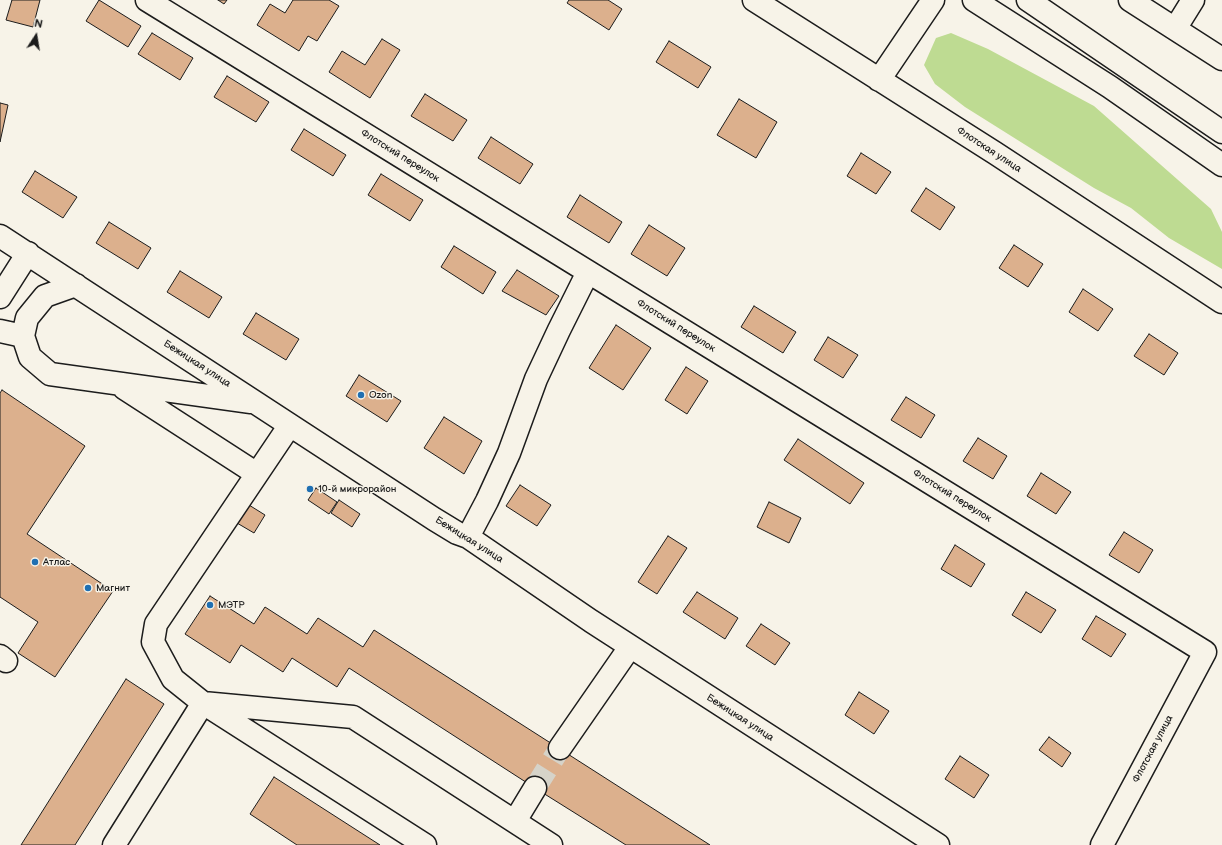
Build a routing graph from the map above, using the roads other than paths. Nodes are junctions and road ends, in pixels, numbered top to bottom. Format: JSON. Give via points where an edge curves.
{"nodes":[{"id":1,"x":147,"y":0,"type":"edge"},
{"id":2,"x":754,"y":0,"type":"edge"},
{"id":3,"x":933,"y":0,"type":"edge"},
{"id":4,"x":974,"y":0,"type":"edge"},
{"id":5,"x":1028,"y":0,"type":"edge"},
{"id":6,"x":1130,"y":0,"type":"edge"},
{"id":7,"x":1193,"y":0,"type":"edge"},
{"id":8,"x":1175,"y":29,"type":"junction"},
{"id":9,"x":1222,"y":59,"type":"edge"},
{"id":10,"x":879,"y":80,"type":"junction"},
{"id":11,"x":1222,"y":132,"type":"edge"},
{"id":12,"x":1222,"y":166,"type":"edge"},
{"id":13,"x":0,"y":236,"type":"edge"},
{"id":14,"x":28,"y":253,"type":"junction"},
{"id":15,"x":588,"y":272,"type":"junction"},
{"id":16,"x":76,"y":285,"type":"junction"},
{"id":17,"x":0,"y":297,"type":"edge"},
{"id":18,"x":1222,"y":302,"type":"edge"},
{"id":19,"x":0,"y":331,"type":"edge"},
{"id":20,"x":23,"y":336,"type":"junction"},
{"id":21,"x":118,"y":384,"type":"junction"},
{"id":22,"x":256,"y":402,"type":"junction"},
{"id":23,"x":290,"y":425,"type":"junction"},
{"id":24,"x":257,"y":474,"type":"junction"},
{"id":25,"x":468,"y":537,"type":"junction"},
{"id":26,"x":630,"y":647,"type":"junction"},
{"id":27,"x":1205,"y":652,"type":"joint"},
{"id":28,"x":203,"y":702,"type":"junction"},
{"id":29,"x":560,"y":748,"type":"tunnel mouth"},
{"id":30,"x":535,"y":788,"type":"tunnel mouth"},
{"id":31,"x":515,"y":821,"type":"junction"},
{"id":32,"x":115,"y":845,"type":"edge"},
{"id":33,"x":425,"y":845,"type":"edge"},
{"id":34,"x":551,"y":845,"type":"edge"},
{"id":35,"x":938,"y":845,"type":"edge"},
{"id":36,"x":1102,"y":845,"type":"edge"}],
"edges":[{"from":1,"to":15,"type":"street","name":"Флотский переулок"},
{"from":2,"to":10,"type":"street","name":"Флотская улица"},
{"from":3,"to":10,"type":"street"},
{"from":4,"to":12,"type":"street","via":[[1110,87]]},
{"from":5,"to":11,"type":"street"},
{"from":6,"to":8,"type":"street"},
{"from":7,"to":8,"type":"street"},
{"from":8,"to":9,"type":"street"},
{"from":10,"to":18,"type":"street","name":"Флотская улица"},
{"from":13,"to":14,"type":"street","name":"Бежицкая улица"},
{"from":14,"to":16,"type":"street","name":"Бежицкая улица"},
{"from":14,"to":17,"type":"street"},
{"from":15,"to":25,"type":"street","via":[[536,379],[509,453]]},
{"from":15,"to":27,"type":"street","name":"Флотский переулок"},
{"from":16,"to":20,"type":"street","via":[[45,296],[27,318]]},
{"from":16,"to":22,"type":"street","name":"Бежицкая улица"},
{"from":19,"to":20,"type":"street"},
{"from":20,"to":21,"type":"street","via":[[30,357],[50,374]]},
{"from":21,"to":22,"type":"street"},
{"from":21,"to":24,"type":"street"},
{"from":22,"to":23,"type":"street","name":"Бежицкая улица"},
{"from":23,"to":24,"type":"street"},
{"from":23,"to":25,"type":"street","name":"Бежицкая улица","via":[[457,534]]},
{"from":24,"to":28,"type":"street","via":[[156,624],[153,642],[173,679]]},
{"from":25,"to":26,"type":"street","name":"Бежицкая улица"},
{"from":26,"to":29,"type":"street"},
{"from":26,"to":35,"type":"street","name":"Бежицкая улица"},
{"from":27,"to":36,"type":"street","name":"Флотская улица"},
{"from":28,"to":31,"type":"street","via":[[353,717]]},
{"from":28,"to":32,"type":"street"},
{"from":28,"to":33,"type":"street"},
{"from":30,"to":31,"type":"street"},
{"from":31,"to":34,"type":"street"}]}
